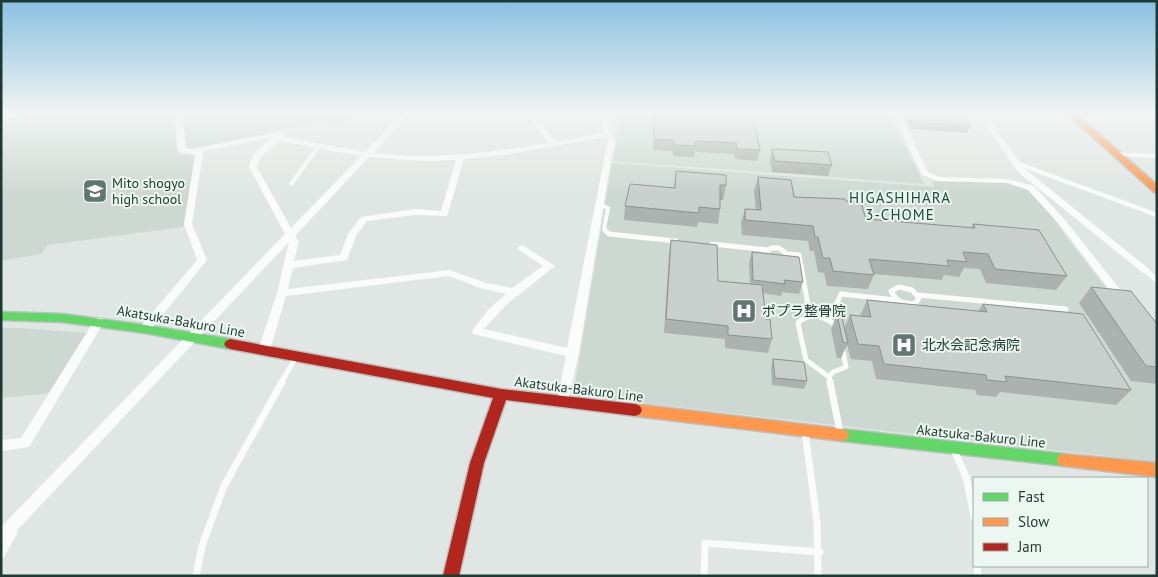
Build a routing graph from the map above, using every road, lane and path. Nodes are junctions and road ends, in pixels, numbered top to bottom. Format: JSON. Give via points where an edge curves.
{"nodes":[{"id":1,"x":181,"y":141,"type":"edge"},
{"id":2,"x":254,"y":141,"type":"edge"},
{"id":3,"x":274,"y":141,"type":"edge"},
{"id":4,"x":297,"y":141,"type":"edge"},
{"id":5,"x":380,"y":141,"type":"edge"},
{"id":6,"x":551,"y":141,"type":"edge"},
{"id":7,"x":571,"y":141,"type":"edge"},
{"id":8,"x":612,"y":141,"type":"edge"},
{"id":9,"x":909,"y":141,"type":"edge"},
{"id":10,"x":1000,"y":141,"type":"edge"},
{"id":11,"x":1101,"y":141,"type":"edge"},
{"id":12,"x":553,"y":144,"type":"junction"},
{"id":13,"x":318,"y":147,"type":"junction"},
{"id":14,"x":194,"y":152,"type":"junction"},
{"id":15,"x":1116,"y":154,"type":"junction"},
{"id":16,"x":366,"y":155,"type":"junction"},
{"id":17,"x":1157,"y":156,"type":"edge"},
{"id":18,"x":461,"y":158,"type":"junction"},
{"id":19,"x":1016,"y":163,"type":"junction"},
{"id":20,"x":291,"y":184,"type":"dead end"},
{"id":21,"x":1156,"y":189,"type":"edge"},
{"id":22,"x":599,"y":204,"type":"junction"},
{"id":23,"x":1157,"y":215,"type":"edge"},
{"id":24,"x":289,"y":236,"type":"junction"},
{"id":25,"x":681,"y":242,"type":"edge"},
{"id":26,"x":701,"y":243,"type":"edge"},
{"id":27,"x":522,"y":248,"type":"dead end"},
{"id":28,"x":769,"y":250,"type":"junction"},
{"id":29,"x":772,"y":257,"type":"edge"},
{"id":30,"x":289,"y":265,"type":"junction"},
{"id":31,"x":1146,"y":271,"type":"joint"},
{"id":32,"x":1157,"y":280,"type":"edge"},
{"id":33,"x":513,"y":292,"type":"junction"},
{"id":34,"x":282,"y":293,"type":"junction"},
{"id":35,"x":918,"y":295,"type":"junction"},
{"id":36,"x":896,"y":300,"type":"junction"},
{"id":37,"x":1129,"y":308,"type":"edge"},
{"id":38,"x":1066,"y":309,"type":"dead end"},
{"id":39,"x":1,"y":316,"type":"edge"},
{"id":40,"x":810,"y":316,"type":"junction"},
{"id":41,"x":830,"y":320,"type":"junction"},
{"id":42,"x":99,"y":322,"type":"junction"},
{"id":43,"x":145,"y":328,"type":"junction"},
{"id":44,"x":192,"y":338,"type":"junction"},
{"id":45,"x":264,"y":350,"type":"junction"},
{"id":46,"x":573,"y":352,"type":"junction"},
{"id":47,"x":297,"y":356,"type":"junction"},
{"id":48,"x":829,"y":377,"type":"junction"},
{"id":49,"x":500,"y":394,"type":"junction"},
{"id":50,"x":563,"y":402,"type":"junction"},
{"id":51,"x":804,"y":432,"type":"junction"},
{"id":52,"x":841,"y":435,"type":"junction"},
{"id":53,"x":1,"y":446,"type":"edge"},
{"id":54,"x":953,"y":448,"type":"junction"},
{"id":55,"x":1157,"y":470,"type":"edge"},
{"id":56,"x":973,"y":511,"type":"edge"},
{"id":57,"x":3,"y":534,"type":"edge"},
{"id":58,"x":820,"y":552,"type":"junction"},
{"id":59,"x":1,"y":555,"type":"edge"},
{"id":60,"x":196,"y":576,"type":"edge"},
{"id":61,"x":451,"y":576,"type":"edge"},
{"id":62,"x":704,"y":576,"type":"edge"},
{"id":63,"x":818,"y":576,"type":"edge"}],
"edges":[{"from":1,"to":14,"type":"street","via":[[182,150]]},
{"from":2,"to":14,"type":"lane"},
{"from":3,"to":24,"type":"street","via":[[257,156],[253,167]]},
{"from":4,"to":13,"type":"street"},
{"from":5,"to":16,"type":"street"},
{"from":6,"to":12,"type":"street"},
{"from":7,"to":12,"type":"street"},
{"from":8,"to":22,"type":"street"},
{"from":9,"to":37,"type":"street","via":[[919,162],[929,176],[936,179],[1008,181],[1031,188],[1062,222]]},
{"from":10,"to":19,"type":"street"},
{"from":11,"to":15,"type":"main road"},
{"from":12,"to":18,"type":"street","via":[[505,154]]},
{"from":13,"to":16,"type":"street"},
{"from":13,"to":20,"type":"lane"},
{"from":14,"to":43,"type":"street","via":[[199,153],[188,224],[202,260]]},
{"from":15,"to":17,"type":"street"},
{"from":15,"to":21,"type":"main road"},
{"from":16,"to":18,"type":"street","via":[[401,159]]},
{"from":16,"to":24,"type":"street"},
{"from":18,"to":30,"type":"street","via":[[444,214],[415,212],[364,219],[352,234],[344,258]]},
{"from":19,"to":23,"type":"lane"},
{"from":19,"to":31,"type":"street","via":[[1039,186]]},
{"from":22,"to":25,"type":"lane","via":[[608,208],[604,229],[609,234]]},
{"from":22,"to":46,"type":"street"},
{"from":24,"to":30,"type":"street","via":[[294,242]]},
{"from":24,"to":44,"type":"street"},
{"from":26,"to":28,"type":"lane"},
{"from":27,"to":33,"type":"street","via":[[550,266]]},
{"from":28,"to":29,"type":"lane"},
{"from":28,"to":40,"type":"lane","via":[[779,248],[786,256],[799,255]]},
{"from":30,"to":34,"type":"street"},
{"from":31,"to":32,"type":"lane"},
{"from":33,"to":34,"type":"street","via":[[484,286],[450,273]]},
{"from":33,"to":46,"type":"street","via":[[487,316],[478,331]]},
{"from":34,"to":45,"type":"street"},
{"from":35,"to":36,"type":"lane","via":[[915,304]]},
{"from":35,"to":36,"type":"lane","via":[[899,287],[891,291]]},
{"from":35,"to":38,"type":"lane"},
{"from":36,"to":41,"type":"lane","via":[[841,294]]},
{"from":39,"to":42,"type":"main road","name":"Akatsuka-Bakuro Line"},
{"from":40,"to":41,"type":"lane"},
{"from":40,"to":48,"type":"lane","via":[[798,322],[804,356]]},
{"from":41,"to":48,"type":"lane","via":[[838,326],[846,364]]},
{"from":42,"to":43,"type":"main road","name":"Akatsuka-Bakuro Line"},
{"from":42,"to":53,"type":"street","via":[[25,443]]},
{"from":43,"to":44,"type":"main road","name":"Akatsuka-Bakuro Line"},
{"from":44,"to":45,"type":"main road","name":"Akatsuka-Bakuro Line"},
{"from":44,"to":57,"type":"street"},
{"from":45,"to":47,"type":"main road","name":"Akatsuka-Bakuro Line"},
{"from":46,"to":50,"type":"street"},
{"from":47,"to":49,"type":"main road","name":"Akatsuka-Bakuro Line"},
{"from":47,"to":60,"type":"lane","via":[[224,486],[202,546]]},
{"from":48,"to":52,"type":"lane"},
{"from":49,"to":50,"type":"main road","name":"Akatsuka-Bakuro Line"},
{"from":49,"to":61,"type":"main road","via":[[477,463]]},
{"from":50,"to":51,"type":"main road","name":"Akatsuka-Bakuro Line"},
{"from":51,"to":52,"type":"main road","name":"Akatsuka-Bakuro Line"},
{"from":51,"to":58,"type":"lane"},
{"from":52,"to":54,"type":"main road","name":"Akatsuka-Bakuro Line"},
{"from":54,"to":55,"type":"main road","name":"Akatsuka-Bakuro Line"},
{"from":54,"to":56,"type":"lane","via":[[966,477]]},
{"from":57,"to":59,"type":"lane","via":[[14,532]]},
{"from":58,"to":62,"type":"lane","via":[[705,543]]},
{"from":58,"to":63,"type":"lane"}]}
